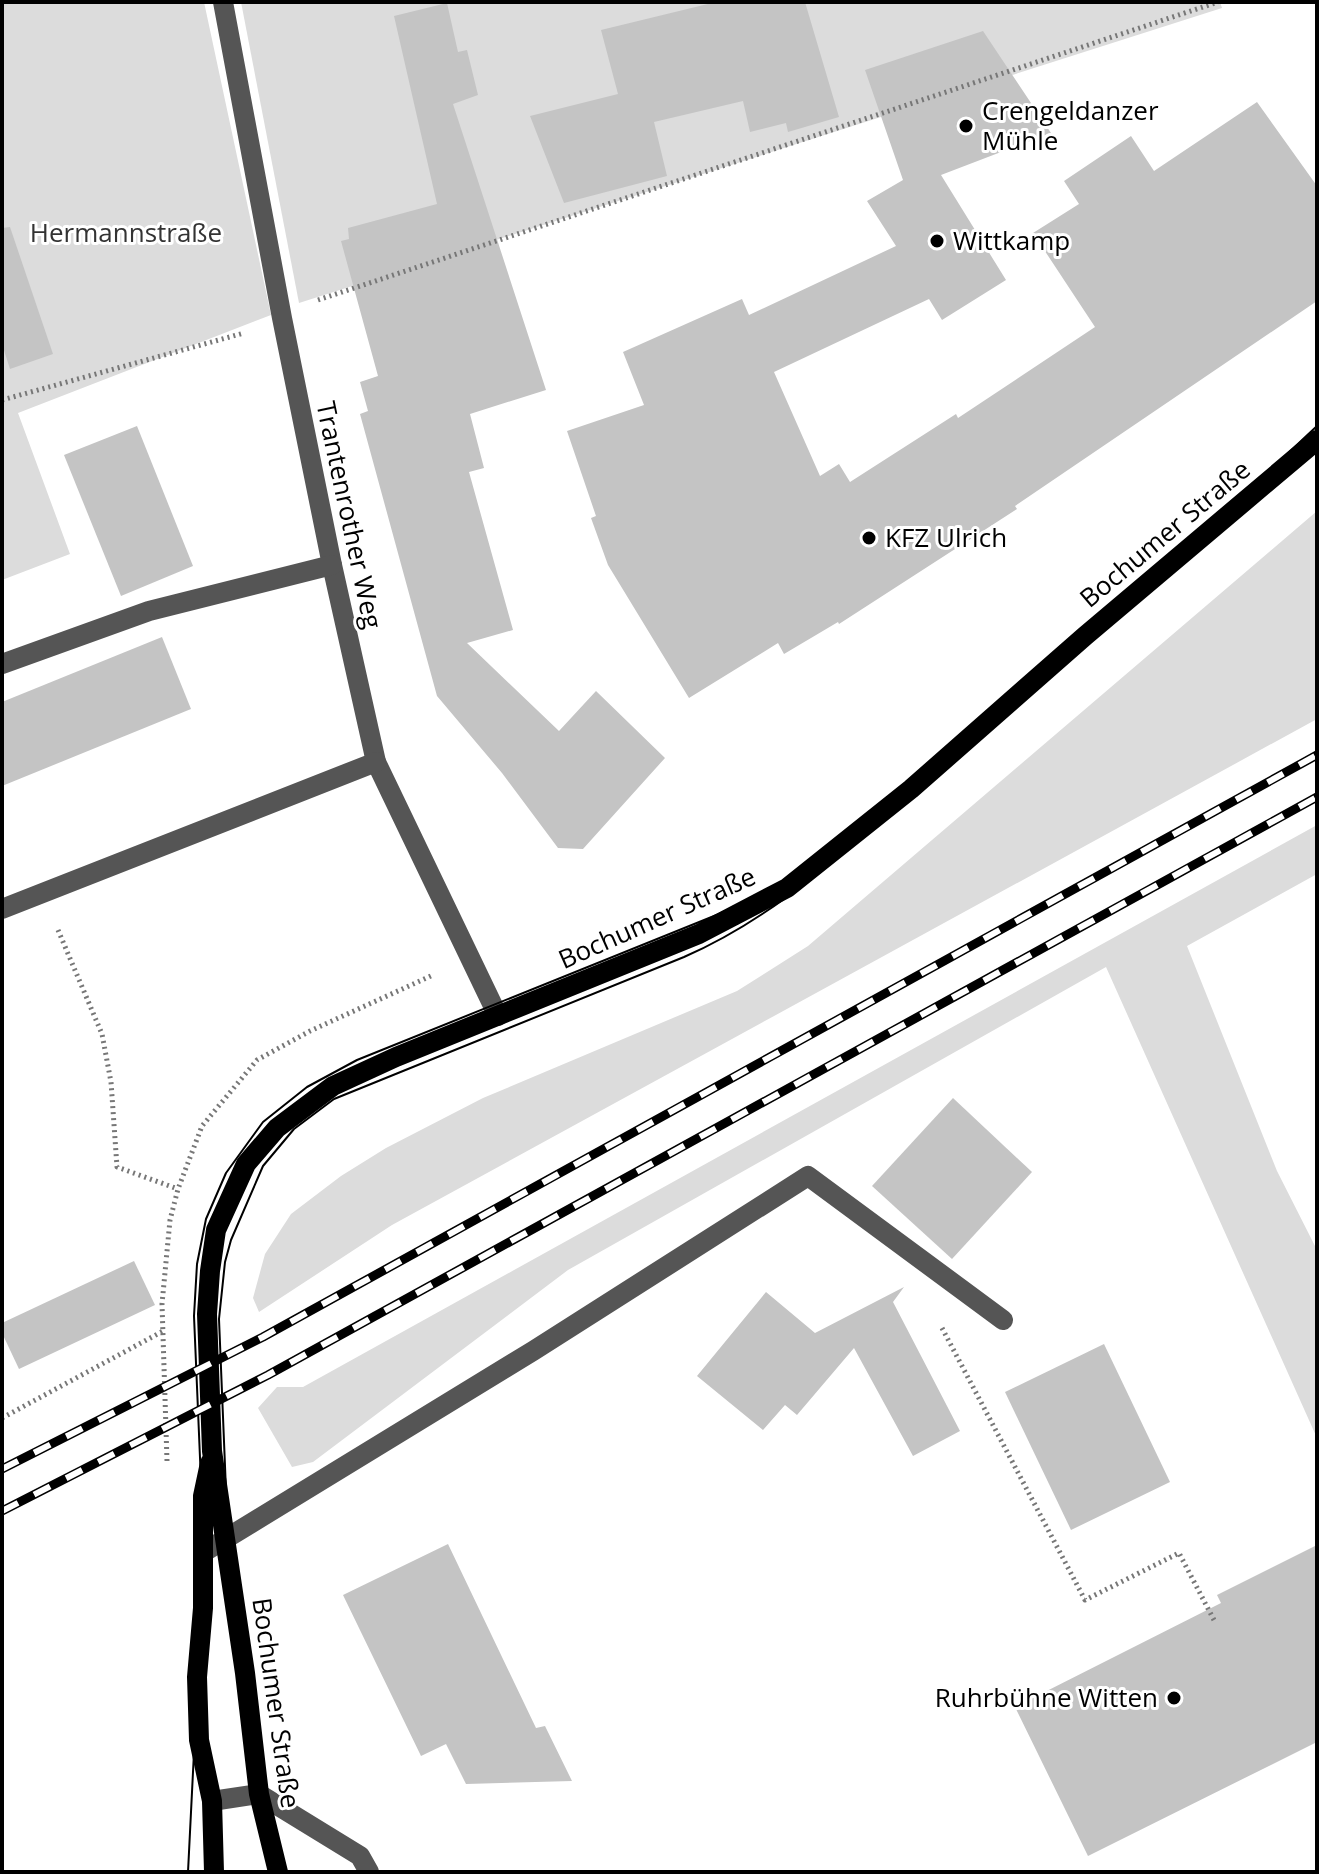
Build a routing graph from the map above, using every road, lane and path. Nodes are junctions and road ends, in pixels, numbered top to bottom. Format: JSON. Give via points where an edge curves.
{"nodes":[{"id":1,"x":223,"y":2,"type":"edge"},
{"id":2,"x":1218,"y":2,"type":"edge"},
{"id":3,"x":282,"y":318,"type":"junction"},
{"id":4,"x":2,"y":400,"type":"edge"},
{"id":5,"x":1317,"y":440,"type":"edge"},
{"id":6,"x":332,"y":565,"type":"junction"},
{"id":7,"x":2,"y":664,"type":"edge"},
{"id":8,"x":376,"y":762,"type":"junction"},
{"id":9,"x":2,"y":909,"type":"edge"},
{"id":10,"x":63,"y":940,"type":"dead end"},
{"id":11,"x":498,"y":1016,"type":"junction"},
{"id":12,"x":178,"y":1189,"type":"dead end"},
{"id":13,"x":207,"y":1314,"type":"junction"},
{"id":14,"x":1003,"y":1320,"type":"dead end"},
{"id":15,"x":940,"y":1325,"type":"dead end"},
{"id":16,"x":2,"y":1418,"type":"edge"},
{"id":17,"x":212,"y":1451,"type":"junction"},
{"id":18,"x":227,"y":1540,"type":"junction"},
{"id":19,"x":204,"y":1552,"type":"junction"},
{"id":20,"x":1215,"y":1622,"type":"dead end"},
{"id":21,"x":259,"y":1794,"type":"junction"},
{"id":22,"x":212,"y":1801,"type":"junction"},
{"id":23,"x":214,"y":1872,"type":"edge"},
{"id":24,"x":278,"y":1872,"type":"edge"},
{"id":25,"x":369,"y":1872,"type":"edge"}],
"edges":[{"from":1,"to":3,"type":"street","name":"Trantenrother Weg"},
{"from":2,"to":3,"type":"path","via":[[297,307]]},
{"from":3,"to":4,"type":"path","via":[[272,326]]},
{"from":3,"to":6,"type":"street","name":"Trantenrother Weg"},
{"from":5,"to":11,"type":"main road","name":"Bochumer Straße","via":[[911,789],[787,888],[699,934]]},
{"from":6,"to":7,"type":"street","via":[[149,611]]},
{"from":6,"to":8,"type":"street","name":"Trantenrother Weg"},
{"from":8,"to":9,"type":"street"},
{"from":8,"to":11,"type":"street","name":"Trantenrother Weg"},
{"from":10,"to":12,"type":"path","via":[[102,1034],[117,1167]]},
{"from":11,"to":13,"type":"main road","name":"Bochumer Straße","via":[[333,1086],[277,1128],[246,1164],[216,1230]]},
{"from":13,"to":16,"type":"path","via":[[162,1331]]},
{"from":13,"to":17,"type":"main road","name":"Bochumer Straße"},
{"from":14,"to":18,"type":"street","via":[[808,1176]]},
{"from":15,"to":20,"type":"path","via":[[1085,1600],[1179,1553]]},
{"from":17,"to":18,"type":"main road","name":"Bochumer Straße"},
{"from":17,"to":19,"type":"main road","name":"Bochumer Straße","via":[[203,1496]]},
{"from":18,"to":19,"type":"street"},
{"from":18,"to":21,"type":"main road","name":"Bochumer Straße"},
{"from":19,"to":22,"type":"main road","name":"Bochumer Straße","via":[[199,1740]]},
{"from":21,"to":22,"type":"street"},
{"from":21,"to":24,"type":"main road","name":"Bochumer Straße"},
{"from":21,"to":25,"type":"street","via":[[360,1856]]},
{"from":22,"to":23,"type":"main road","name":"Bochumer Straße"}]}
